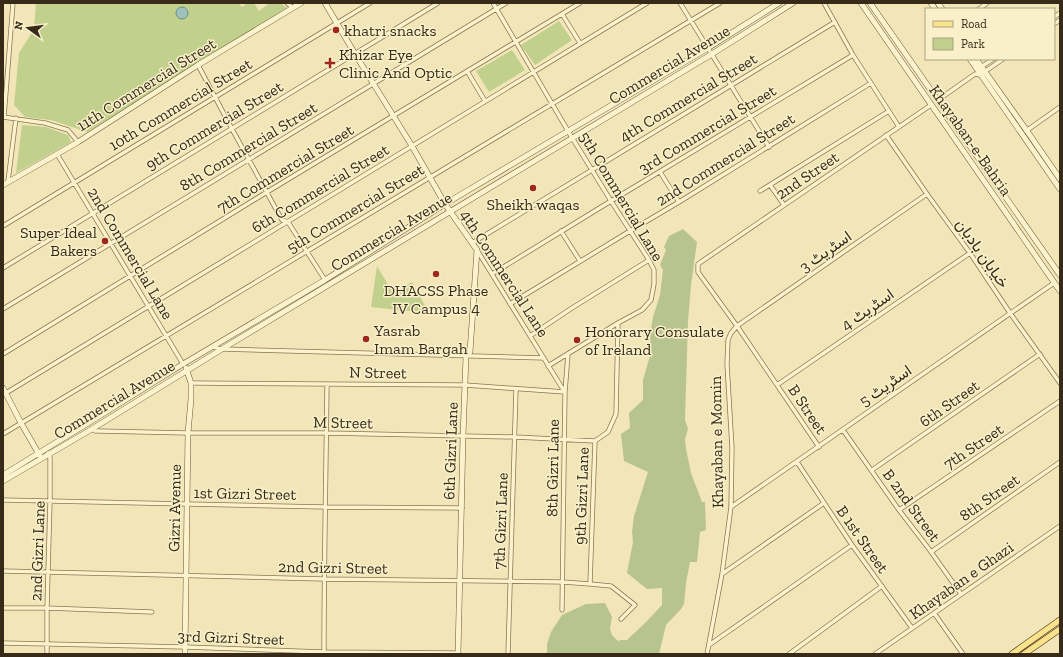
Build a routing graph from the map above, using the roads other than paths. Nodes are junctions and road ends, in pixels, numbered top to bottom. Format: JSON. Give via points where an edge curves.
{"nodes":[{"id":1,"x":14,"y":3,"type":"edge"},
{"id":2,"x":287,"y":3,"type":"edge"},
{"id":3,"x":301,"y":3,"type":"edge"},
{"id":4,"x":326,"y":3,"type":"edge"},
{"id":5,"x":370,"y":3,"type":"edge"},
{"id":6,"x":438,"y":3,"type":"edge"},
{"id":7,"x":493,"y":3,"type":"edge"},
{"id":8,"x":506,"y":3,"type":"edge"},
{"id":9,"x":580,"y":3,"type":"edge"},
{"id":10,"x":646,"y":3,"type":"edge"},
{"id":11,"x":680,"y":3,"type":"edge"},
{"id":12,"x":720,"y":3,"type":"edge"},
{"id":13,"x":779,"y":3,"type":"edge"},
{"id":14,"x":793,"y":3,"type":"edge"},
{"id":15,"x":824,"y":3,"type":"edge"},
{"id":16,"x":861,"y":3,"type":"edge"},
{"id":17,"x":870,"y":3,"type":"edge"},
{"id":18,"x":293,"y":8,"type":"junction"},
{"id":19,"x":497,"y":9,"type":"junction"},
{"id":20,"x":562,"y":14,"type":"junction"},
{"id":21,"x":691,"y":20,"type":"junction"},
{"id":22,"x":835,"y":22,"type":"junction"},
{"id":23,"x":337,"y":23,"type":"junction"},
{"id":24,"x":889,"y":31,"type":"junction"},
{"id":25,"x":883,"y":35,"type":"junction"},
{"id":26,"x":516,"y":42,"type":"junction"},
{"id":27,"x":580,"y":43,"type":"junction"},
{"id":28,"x":708,"y":48,"type":"junction"},
{"id":29,"x":355,"y":54,"type":"junction"},
{"id":30,"x":712,"y":54,"type":"junction"},
{"id":31,"x":853,"y":55,"type":"junction"},
{"id":32,"x":971,"y":60,"type":"edge"},
{"id":33,"x":976,"y":60,"type":"edge"},
{"id":34,"x":993,"y":60,"type":"edge"},
{"id":35,"x":1001,"y":60,"type":"edge"},
{"id":36,"x":198,"y":66,"type":"junction"},
{"id":37,"x":467,"y":72,"type":"junction"},
{"id":38,"x":534,"y":72,"type":"junction"},
{"id":39,"x":980,"y":72,"type":"junction"},
{"id":40,"x":374,"y":83,"type":"junction"},
{"id":41,"x":871,"y":83,"type":"junction"},
{"id":42,"x":731,"y":85,"type":"junction"},
{"id":43,"x":215,"y":97,"type":"junction"},
{"id":44,"x":938,"y":100,"type":"junction"},
{"id":45,"x":486,"y":101,"type":"junction"},
{"id":46,"x":553,"y":104,"type":"junction"},
{"id":47,"x":931,"y":104,"type":"junction"},
{"id":48,"x":1060,"y":107,"type":"edge"},
{"id":49,"x":889,"y":111,"type":"junction"},
{"id":50,"x":394,"y":116,"type":"junction"},
{"id":51,"x":750,"y":116,"type":"junction"},
{"id":52,"x":4,"y":117,"type":"edge"},
{"id":53,"x":16,"y":118,"type":"junction"},
{"id":54,"x":899,"y":127,"type":"junction"},
{"id":55,"x":232,"y":129,"type":"junction"},
{"id":56,"x":568,"y":131,"type":"junction"},
{"id":57,"x":1027,"y":131,"type":"junction"},
{"id":58,"x":1022,"y":134,"type":"junction"},
{"id":59,"x":886,"y":135,"type":"junction"},
{"id":60,"x":572,"y":137,"type":"junction"},
{"id":61,"x":78,"y":142,"type":"junction"},
{"id":62,"x":412,"y":146,"type":"junction"},
{"id":63,"x":769,"y":147,"type":"junction"},
{"id":64,"x":57,"y":154,"type":"junction"},
{"id":65,"x":248,"y":160,"type":"junction"},
{"id":66,"x":592,"y":169,"type":"junction"},
{"id":67,"x":660,"y":172,"type":"junction"},
{"id":68,"x":430,"y":177,"type":"junction"},
{"id":69,"x":1060,"y":179,"type":"edge"},
{"id":70,"x":8,"y":181,"type":"junction"},
{"id":71,"x":74,"y":183,"type":"junction"},
{"id":72,"x":3,"y":185,"type":"edge"},
{"id":73,"x":770,"y":185,"type":"junction"},
{"id":74,"x":1060,"y":189,"type":"edge"},
{"id":75,"x":760,"y":191,"type":"dead end"},
{"id":76,"x":267,"y":192,"type":"junction"},
{"id":77,"x":927,"y":194,"type":"junction"},
{"id":78,"x":611,"y":201,"type":"junction"},
{"id":79,"x":679,"y":202,"type":"junction"},
{"id":80,"x":445,"y":204,"type":"junction"},
{"id":81,"x":784,"y":205,"type":"junction"},
{"id":82,"x":450,"y":211,"type":"junction"},
{"id":83,"x":93,"y":213,"type":"junction"},
{"id":84,"x":288,"y":222,"type":"junction"},
{"id":85,"x":3,"y":226,"type":"edge"},
{"id":86,"x":630,"y":230,"type":"junction"},
{"id":87,"x":561,"y":231,"type":"junction"},
{"id":88,"x":472,"y":242,"type":"junction"},
{"id":89,"x":111,"y":243,"type":"junction"},
{"id":90,"x":477,"y":250,"type":"junction"},
{"id":91,"x":307,"y":251,"type":"junction"},
{"id":92,"x":970,"y":253,"type":"junction"},
{"id":93,"x":649,"y":260,"type":"junction"},
{"id":94,"x":580,"y":261,"type":"junction"},
{"id":95,"x":3,"y":268,"type":"edge"},
{"id":96,"x":492,"y":274,"type":"junction"},
{"id":97,"x":1060,"y":275,"type":"edge"},
{"id":98,"x":131,"y":276,"type":"junction"},
{"id":99,"x":325,"y":280,"type":"junction"},
{"id":100,"x":1054,"y":283,"type":"junction"},
{"id":101,"x":1060,"y":291,"type":"edge"},
{"id":102,"x":510,"y":304,"type":"junction"},
{"id":103,"x":148,"y":306,"type":"junction"},
{"id":104,"x":3,"y":309,"type":"edge"},
{"id":105,"x":1010,"y":313,"type":"junction"},
{"id":106,"x":618,"y":323,"type":"junction"},
{"id":107,"x":736,"y":326,"type":"junction"},
{"id":108,"x":166,"y":336,"type":"junction"},
{"id":109,"x":530,"y":336,"type":"junction"},
{"id":110,"x":212,"y":347,"type":"junction"},
{"id":111,"x":222,"y":349,"type":"junction"},
{"id":112,"x":3,"y":354,"type":"edge"},
{"id":113,"x":568,"y":354,"type":"junction"},
{"id":114,"x":1040,"y":354,"type":"junction"},
{"id":115,"x":466,"y":356,"type":"junction"},
{"id":116,"x":544,"y":358,"type":"junction"},
{"id":117,"x":183,"y":364,"type":"junction"},
{"id":118,"x":548,"y":366,"type":"junction"},
{"id":119,"x":188,"y":370,"type":"junction"},
{"id":120,"x":191,"y":382,"type":"junction"},
{"id":121,"x":1060,"y":383,"type":"edge"},
{"id":122,"x":327,"y":384,"type":"junction"},
{"id":123,"x":465,"y":385,"type":"junction"},
{"id":124,"x":778,"y":385,"type":"junction"},
{"id":125,"x":516,"y":389,"type":"junction"},
{"id":126,"x":4,"y":391,"type":"edge"},
{"id":127,"x":564,"y":392,"type":"junction"},
{"id":128,"x":1060,"y":401,"type":"edge"},
{"id":129,"x":21,"y":423,"type":"junction"},
{"id":130,"x":92,"y":429,"type":"junction"},
{"id":131,"x":843,"y":430,"type":"junction"},
{"id":132,"x":188,"y":433,"type":"junction"},
{"id":133,"x":327,"y":433,"type":"junction"},
{"id":134,"x":3,"y":434,"type":"edge"},
{"id":135,"x":463,"y":436,"type":"junction"},
{"id":136,"x":515,"y":438,"type":"junction"},
{"id":137,"x":564,"y":440,"type":"junction"},
{"id":138,"x":595,"y":440,"type":"junction"},
{"id":139,"x":819,"y":447,"type":"junction"},
{"id":140,"x":47,"y":451,"type":"junction"},
{"id":141,"x":40,"y":455,"type":"junction"},
{"id":142,"x":797,"y":462,"type":"junction"},
{"id":143,"x":1060,"y":462,"type":"edge"},
{"id":144,"x":872,"y":470,"type":"junction"},
{"id":145,"x":3,"y":475,"type":"edge"},
{"id":146,"x":3,"y":481,"type":"edge"},
{"id":147,"x":3,"y":500,"type":"edge"},
{"id":148,"x":50,"y":501,"type":"junction"},
{"id":149,"x":824,"y":503,"type":"junction"},
{"id":150,"x":186,"y":504,"type":"junction"},
{"id":151,"x":326,"y":507,"type":"junction"},
{"id":152,"x":730,"y":507,"type":"junction"},
{"id":153,"x":462,"y":508,"type":"junction"},
{"id":154,"x":899,"y":510,"type":"junction"},
{"id":155,"x":1060,"y":526,"type":"edge"},
{"id":156,"x":852,"y":545,"type":"junction"},
{"id":157,"x":931,"y":552,"type":"junction"},
{"id":158,"x":3,"y":571,"type":"edge"},
{"id":159,"x":49,"y":572,"type":"junction"},
{"id":160,"x":722,"y":574,"type":"junction"},
{"id":161,"x":185,"y":575,"type":"junction"},
{"id":162,"x":324,"y":579,"type":"junction"},
{"id":163,"x":459,"y":581,"type":"junction"},
{"id":164,"x":511,"y":581,"type":"junction"},
{"id":165,"x":563,"y":582,"type":"junction"},
{"id":166,"x":590,"y":584,"type":"junction"},
{"id":167,"x":882,"y":586,"type":"junction"},
{"id":168,"x":961,"y":594,"type":"junction"},
{"id":169,"x":3,"y":608,"type":"edge"},
{"id":170,"x":47,"y":608,"type":"junction"},
{"id":171,"x":562,"y":610,"type":"dead end"},
{"id":172,"x":152,"y":612,"type":"dead end"},
{"id":173,"x":934,"y":613,"type":"junction"},
{"id":174,"x":621,"y":619,"type":"dead end"},
{"id":175,"x":1060,"y":620,"type":"edge"},
{"id":176,"x":912,"y":628,"type":"junction"},
{"id":177,"x":1060,"y":629,"type":"edge"},
{"id":178,"x":3,"y":643,"type":"edge"},
{"id":179,"x":47,"y":644,"type":"junction"},
{"id":180,"x":709,"y":645,"type":"junction"},
{"id":181,"x":185,"y":647,"type":"junction"},
{"id":182,"x":324,"y":653,"type":"edge"},
{"id":183,"x":458,"y":653,"type":"edge"},
{"id":184,"x":47,"y":654,"type":"edge"},
{"id":185,"x":185,"y":654,"type":"edge"},
{"id":186,"x":508,"y":654,"type":"edge"},
{"id":187,"x":707,"y":654,"type":"edge"},
{"id":188,"x":788,"y":654,"type":"edge"},
{"id":189,"x":875,"y":654,"type":"edge"},
{"id":190,"x":963,"y":654,"type":"edge"},
{"id":191,"x":1012,"y":654,"type":"edge"},
{"id":192,"x":1024,"y":654,"type":"edge"}],
"edges":[{"from":1,"to":52,"type":"street"},
{"from":2,"to":18,"type":"street"},
{"from":3,"to":18,"type":"main road","name":"11th Commercial Street"},
{"from":4,"to":23,"type":"main road","name":"4th Commercial Lane"},
{"from":5,"to":23,"type":"street","name":"10th Commercial Street"},
{"from":6,"to":29,"type":"street","name":"9th Commercial Street"},
{"from":7,"to":19,"type":"street","name":"5th Commercial Lane"},
{"from":8,"to":19,"type":"street","name":"8th Commercial Street"},
{"from":9,"to":20,"type":"street","name":"7th Commercial Street"},
{"from":10,"to":27,"type":"street","name":"6th Commercial Street"},
{"from":11,"to":21,"type":"street"},
{"from":12,"to":21,"type":"street","name":"5th Commercial Street"},
{"from":13,"to":28,"type":"main road","name":"Commercial Avenue"},
{"from":14,"to":30,"type":"main road","name":"Commercial Avenue"},
{"from":15,"to":22,"type":"street"},
{"from":16,"to":25,"type":"main road","name":"Khayaban-e-Bahria"},
{"from":17,"to":24,"type":"main road","name":"Khayaban-e-Bahria"},
{"from":18,"to":36,"type":"main road","name":"11th Commercial Street"},
{"from":19,"to":26,"type":"street","name":"5th Commercial Lane"},
{"from":19,"to":40,"type":"street","name":"8th Commercial Street"},
{"from":20,"to":26,"type":"street","name":"7th Commercial Street"},
{"from":20,"to":27,"type":"street"},
{"from":21,"to":28,"type":"street"},
{"from":21,"to":46,"type":"street","name":"5th Commercial Street"},
{"from":22,"to":31,"type":"street"},
{"from":22,"to":42,"type":"street","name":"4th Commercial Street"},
{"from":23,"to":29,"type":"main road","name":"4th Commercial Lane"},
{"from":23,"to":43,"type":"street","name":"10th Commercial Street"},
{"from":24,"to":25,"type":"main road"},
{"from":24,"to":44,"type":"main road","name":"Khayaban-e-Bahria"},
{"from":25,"to":47,"type":"main road","name":"Khayaban-e-Bahria"},
{"from":26,"to":37,"type":"street","name":"7th Commercial Street"},
{"from":26,"to":38,"type":"street","name":"5th Commercial Lane"},
{"from":27,"to":38,"type":"street","name":"6th Commercial Street"},
{"from":28,"to":30,"type":"street"},
{"from":28,"to":56,"type":"main road","name":"Commercial Avenue"},
{"from":29,"to":40,"type":"main road","name":"4th Commercial Lane"},
{"from":29,"to":55,"type":"street","name":"9th Commercial Street"},
{"from":30,"to":42,"type":"street"},
{"from":30,"to":60,"type":"main road","name":"Commercial Avenue"},
{"from":31,"to":41,"type":"street"},
{"from":31,"to":51,"type":"street","name":"3rd Commercial Street"},
{"from":32,"to":39,"type":"main road"},
{"from":33,"to":39,"type":"main road"},
{"from":34,"to":39,"type":"street"},
{"from":35,"to":39,"type":"street"},
{"from":36,"to":43,"type":"street"},
{"from":36,"to":61,"type":"main road","name":"11th Commercial Street"},
{"from":37,"to":45,"type":"street"},
{"from":37,"to":50,"type":"street","name":"7th Commercial Street"},
{"from":38,"to":45,"type":"street","name":"6th Commercial Street"},
{"from":38,"to":46,"type":"street","name":"5th Commercial Lane"},
{"from":39,"to":44,"type":"street"},
{"from":39,"to":57,"type":"main road"},
{"from":39,"to":58,"type":"main road"},
{"from":40,"to":50,"type":"main road","name":"4th Commercial Lane"},
{"from":40,"to":65,"type":"street","name":"8th Commercial Street"},
{"from":41,"to":49,"type":"street"},
{"from":41,"to":63,"type":"street","name":"2nd Commercial Street"},
{"from":42,"to":51,"type":"street"},
{"from":42,"to":66,"type":"street","name":"4th Commercial Street"},
{"from":43,"to":55,"type":"street"},
{"from":43,"to":71,"type":"street","name":"10th Commercial Street"},
{"from":44,"to":97,"type":"main road","name":"Khayaban-e-Bahria"},
{"from":45,"to":62,"type":"street","name":"6th Commercial Street"},
{"from":46,"to":56,"type":"street","name":"5th Commercial Lane"},
{"from":46,"to":68,"type":"street","name":"5th Commercial Street"},
{"from":47,"to":54,"type":"street","name":"2nd Street"},
{"from":47,"to":100,"type":"main road","name":"Khayaban-e-Bahria"},
{"from":48,"to":57,"type":"street"},
{"from":49,"to":54,"type":"street"},
{"from":49,"to":73,"type":"street"},
{"from":50,"to":62,"type":"main road","name":"4th Commercial Lane"},
{"from":50,"to":76,"type":"street","name":"7th Commercial Street"},
{"from":51,"to":63,"type":"street"},
{"from":51,"to":67,"type":"street","name":"3rd Commercial Street"},
{"from":52,"to":53,"type":"street"},
{"from":53,"to":61,"type":"street","via":[[68,130]]},
{"from":53,"to":70,"type":"street"},
{"from":54,"to":59,"type":"street","name":"2nd Street"},
{"from":55,"to":65,"type":"street"},
{"from":55,"to":83,"type":"street","name":"9th Commercial Street"},
{"from":56,"to":60,"type":"street","name":"5th Commercial Lane"},
{"from":56,"to":80,"type":"main road","name":"Commercial Avenue"},
{"from":57,"to":58,"type":"street"},
{"from":57,"to":69,"type":"main road"},
{"from":58,"to":74,"type":"main road"},
{"from":59,"to":77,"type":"street","name":"خیابان بادبان"},
{"from":59,"to":81,"type":"street","name":"2nd Street"},
{"from":60,"to":66,"type":"street","name":"5th Commercial Lane"},
{"from":60,"to":82,"type":"main road","name":"Commercial Avenue"},
{"from":61,"to":64,"type":"main road","name":"11th Commercial Street"},
{"from":62,"to":68,"type":"main road","name":"4th Commercial Lane"},
{"from":62,"to":84,"type":"street","name":"6th Commercial Street"},
{"from":63,"to":79,"type":"street","name":"2nd Commercial Street"},
{"from":64,"to":70,"type":"main road","name":"11th Commercial Street"},
{"from":64,"to":71,"type":"street","name":"2nd Commercial Lane"},
{"from":65,"to":76,"type":"street"},
{"from":65,"to":89,"type":"street","name":"8th Commercial Street"},
{"from":66,"to":78,"type":"street","name":"5th Commercial Lane"},
{"from":66,"to":88,"type":"street","name":"4th Commercial Street"},
{"from":67,"to":78,"type":"street","name":"3rd Commercial Street"},
{"from":67,"to":79,"type":"street"},
{"from":68,"to":80,"type":"main road","name":"4th Commercial Lane"},
{"from":68,"to":91,"type":"street","name":"5th Commercial Street"},
{"from":70,"to":72,"type":"main road","name":"11th Commercial Street"},
{"from":71,"to":83,"type":"street","name":"2nd Commercial Lane"},
{"from":71,"to":85,"type":"street","name":"10th Commercial Street"},
{"from":73,"to":75,"type":"street"},
{"from":73,"to":81,"type":"street"},
{"from":76,"to":84,"type":"street","via":[[282,220]]},
{"from":76,"to":98,"type":"street","name":"7th Commercial Street"},
{"from":77,"to":92,"type":"street","name":"خیابان بادبان"},
{"from":77,"to":107,"type":"street","name":"اسٹریٹ 3"},
{"from":78,"to":86,"type":"street","name":"5th Commercial Lane"},
{"from":78,"to":87,"type":"street","name":"3rd Commercial Street"},
{"from":79,"to":86,"type":"street","name":"2nd Commercial Street"},
{"from":80,"to":82,"type":"main road","name":"4th Commercial Lane"},
{"from":80,"to":99,"type":"main road","name":"Commercial Avenue"},
{"from":81,"to":107,"type":"street","name":"2nd Street","via":[[698,264],[698,272]]},
{"from":82,"to":88,"type":"main road","name":"4th Commercial Lane"},
{"from":82,"to":111,"type":"main road","name":"Commercial Avenue"},
{"from":83,"to":89,"type":"street","name":"2nd Commercial Lane"},
{"from":83,"to":95,"type":"street","name":"9th Commercial Street"},
{"from":84,"to":91,"type":"street"},
{"from":84,"to":103,"type":"street","name":"6th Commercial Street"},
{"from":86,"to":93,"type":"street","name":"5th Commercial Lane"},
{"from":86,"to":94,"type":"street","name":"2nd Commercial Street"},
{"from":87,"to":94,"type":"street"},
{"from":87,"to":96,"type":"street","name":"3rd Commercial Street"},
{"from":88,"to":90,"type":"main road","name":"4th Commercial Lane"},
{"from":89,"to":98,"type":"street","name":"2nd Commercial Lane"},
{"from":89,"to":104,"type":"street","name":"8th Commercial Street"},
{"from":90,"to":96,"type":"street","name":"4th Commercial Lane"},
{"from":90,"to":115,"type":"main road","name":"6th Gizri Lane","via":[[470,352]]},
{"from":91,"to":99,"type":"street"},
{"from":91,"to":108,"type":"street","name":"5th Commercial Street"},
{"from":92,"to":105,"type":"street","name":"خیابان بادبان"},
{"from":92,"to":124,"type":"street","name":"اسٹریٹ 4"},
{"from":93,"to":106,"type":"street","name":"5th Commercial Lane","via":[[654,270],[651,300],[642,310]]},
{"from":93,"to":109,"type":"street"},
{"from":94,"to":102,"type":"street","name":"2nd Commercial Street"},
{"from":96,"to":102,"type":"street","name":"4th Commercial Lane"},
{"from":98,"to":103,"type":"street","name":"2nd Commercial Lane"},
{"from":98,"to":112,"type":"street","name":"7th Commercial Street"},
{"from":99,"to":110,"type":"main road","name":"Commercial Avenue"},
{"from":100,"to":101,"type":"main road","name":"Khayaban-e-Bahria"},
{"from":100,"to":105,"type":"street","name":"اسٹریٹ 5"},
{"from":102,"to":109,"type":"street","name":"4th Commercial Lane"},
{"from":103,"to":108,"type":"street","name":"2nd Commercial Lane"},
{"from":103,"to":126,"type":"street","name":"6th Commercial Street"},
{"from":105,"to":114,"type":"street","name":"خیابان بادبان"},
{"from":105,"to":131,"type":"street","name":"اسٹریٹ 5"},
{"from":106,"to":113,"type":"street","name":"5th Commercial Lane"},
{"from":106,"to":138,"type":"street","name":"9th Gizri Lane","via":[[616,414],[608,432]]},
{"from":107,"to":124,"type":"street","name":"B Street"},
{"from":107,"to":152,"type":"street","name":"Khayaban e Momin","via":[[728,340],[727,364],[732,448]]},
{"from":108,"to":117,"type":"street","name":"2nd Commercial Lane"},
{"from":108,"to":129,"type":"street","name":"5th Commercial Street"},
{"from":109,"to":116,"type":"street","name":"4th Commercial Lane"},
{"from":110,"to":111,"type":"street"},
{"from":110,"to":117,"type":"main road","name":"Commercial Avenue"},
{"from":111,"to":115,"type":"street"},
{"from":111,"to":119,"type":"main road","name":"Commercial Avenue"},
{"from":113,"to":118,"type":"street","name":"5th Commercial Lane"},
{"from":113,"to":127,"type":"street","name":"8th Gizri Lane"},
{"from":114,"to":121,"type":"street","name":"خیابان بادبان"},
{"from":114,"to":144,"type":"street","name":"6th Street"},
{"from":115,"to":116,"type":"street"},
{"from":115,"to":123,"type":"main road","name":"6th Gizri Lane"},
{"from":116,"to":118,"type":"street","name":"4th Commercial Lane"},
{"from":117,"to":119,"type":"main road","name":"Gizri Avenue"},
{"from":117,"to":140,"type":"main road","name":"Commercial Avenue"},
{"from":118,"to":127,"type":"street","name":"4th Commercial Lane"},
{"from":119,"to":120,"type":"main road","name":"Gizri Avenue"},
{"from":119,"to":130,"type":"main road","name":"Commercial Avenue"},
{"from":120,"to":122,"type":"street","name":"N Street"},
{"from":120,"to":132,"type":"main road","name":"Gizri Avenue"},
{"from":122,"to":123,"type":"street","name":"N Street"},
{"from":122,"to":133,"type":"street"},
{"from":123,"to":125,"type":"street","name":"N Street"},
{"from":123,"to":135,"type":"main road","name":"6th Gizri Lane"},
{"from":124,"to":139,"type":"street","name":"B Street"},
{"from":125,"to":127,"type":"street","name":"N Street"},
{"from":125,"to":136,"type":"street","name":"7th Gizri Lane"},
{"from":126,"to":129,"type":"main road"},
{"from":127,"to":137,"type":"street","name":"8th Gizri Lane"},
{"from":128,"to":154,"type":"street","name":"7th Street"},
{"from":129,"to":134,"type":"street","name":"5th Commercial Street"},
{"from":129,"to":141,"type":"main road"},
{"from":130,"to":132,"type":"street","name":"M Street","via":[[98,432]]},
{"from":130,"to":140,"type":"main road","name":"Commercial Avenue"},
{"from":131,"to":139,"type":"street","name":"اسٹریٹ 5"},
{"from":131,"to":144,"type":"street","name":"B 2nd Street"},
{"from":132,"to":133,"type":"street","name":"M Street"},
{"from":132,"to":150,"type":"main road","name":"Gizri Avenue"},
{"from":133,"to":135,"type":"street","name":"M Street"},
{"from":133,"to":151,"type":"street"},
{"from":135,"to":136,"type":"street","name":"M Street"},
{"from":135,"to":153,"type":"main road","name":"6th Gizri Lane"},
{"from":136,"to":137,"type":"street","name":"M Street"},
{"from":136,"to":164,"type":"street","name":"7th Gizri Lane"},
{"from":137,"to":138,"type":"street","name":"M Street"},
{"from":137,"to":165,"type":"street","name":"8th Gizri Lane"},
{"from":138,"to":166,"type":"street","name":"9th Gizri Lane"},
{"from":139,"to":142,"type":"street","name":"اسٹریٹ 5"},
{"from":140,"to":141,"type":"main road","name":"Commercial Avenue"},
{"from":140,"to":148,"type":"street","name":"2nd Gizri Lane","via":[[50,457]]},
{"from":141,"to":145,"type":"main road","name":"Commercial Avenue"},
{"from":141,"to":146,"type":"main road","name":"Commercial Avenue"},
{"from":142,"to":149,"type":"street","name":"B 1st Street"},
{"from":142,"to":152,"type":"street","name":"اسٹریٹ 5"},
{"from":143,"to":157,"type":"street","name":"8th Street"},
{"from":144,"to":154,"type":"street","name":"B 2nd Street"},
{"from":147,"to":148,"type":"street","name":"1st Gizri Street"},
{"from":148,"to":150,"type":"street","name":"1st Gizri Street"},
{"from":148,"to":159,"type":"street","name":"2nd Gizri Lane"},
{"from":149,"to":156,"type":"street","name":"B 1st Street"},
{"from":149,"to":160,"type":"street"},
{"from":150,"to":151,"type":"street","name":"1st Gizri Street"},
{"from":150,"to":161,"type":"main road","name":"Gizri Avenue"},
{"from":151,"to":153,"type":"street","name":"1st Gizri Street"},
{"from":151,"to":162,"type":"street"},
{"from":152,"to":160,"type":"street","name":"Khayaban e Momin"},
{"from":153,"to":163,"type":"main road","name":"6th Gizri Lane"},
{"from":154,"to":157,"type":"street","name":"B 2nd Street"},
{"from":155,"to":168,"type":"street","name":"Khayaban e Ghazi"},
{"from":156,"to":167,"type":"street","name":"B 1st Street"},
{"from":156,"to":180,"type":"street"},
{"from":157,"to":168,"type":"street","name":"B 2nd Street"},
{"from":158,"to":159,"type":"street","name":"2nd Gizri Street"},
{"from":159,"to":161,"type":"street","name":"2nd Gizri Street"},
{"from":159,"to":170,"type":"street","name":"2nd Gizri Lane"},
{"from":160,"to":180,"type":"street","name":"Khayaban e Momin"},
{"from":161,"to":162,"type":"street","name":"2nd Gizri Street"},
{"from":161,"to":181,"type":"main road","name":"Gizri Avenue"},
{"from":162,"to":163,"type":"street","name":"2nd Gizri Street"},
{"from":162,"to":182,"type":"street"},
{"from":163,"to":164,"type":"street","name":"2nd Gizri Street"},
{"from":163,"to":183,"type":"main road","name":"6th Gizri Lane"},
{"from":164,"to":165,"type":"street","name":"2nd Gizri Street"},
{"from":164,"to":186,"type":"street","name":"7th Gizri Lane"},
{"from":165,"to":166,"type":"street","name":"2nd Gizri Street"},
{"from":165,"to":171,"type":"street","name":"8th Gizri Lane"},
{"from":166,"to":174,"type":"street","name":"2nd Gizri Street","via":[[611,586],[635,605]]},
{"from":167,"to":176,"type":"street","name":"B 1st Street"},
{"from":167,"to":188,"type":"street"},
{"from":168,"to":173,"type":"street","name":"Khayaban e Ghazi"},
{"from":169,"to":170,"type":"street"},
{"from":170,"to":172,"type":"street"},
{"from":170,"to":179,"type":"street","name":"2nd Gizri Lane"},
{"from":173,"to":176,"type":"street","name":"Khayaban e Ghazi"},
{"from":173,"to":190,"type":"street"},
{"from":175,"to":191,"type":"main road"},
{"from":176,"to":189,"type":"street","name":"Khayaban e Ghazi"},
{"from":177,"to":192,"type":"main road"},
{"from":178,"to":179,"type":"street","name":"3rd Gizri Street"},
{"from":179,"to":181,"type":"street","name":"3rd Gizri Street"},
{"from":179,"to":184,"type":"street","name":"2nd Gizri Lane"},
{"from":180,"to":187,"type":"street","name":"Khayaban e Momin"},
{"from":181,"to":182,"type":"street","name":"3rd Gizri Street"},
{"from":181,"to":185,"type":"main road","name":"Gizri Avenue"},
{"from":182,"to":183,"type":"street","name":"3rd Gizri Street"}]}
